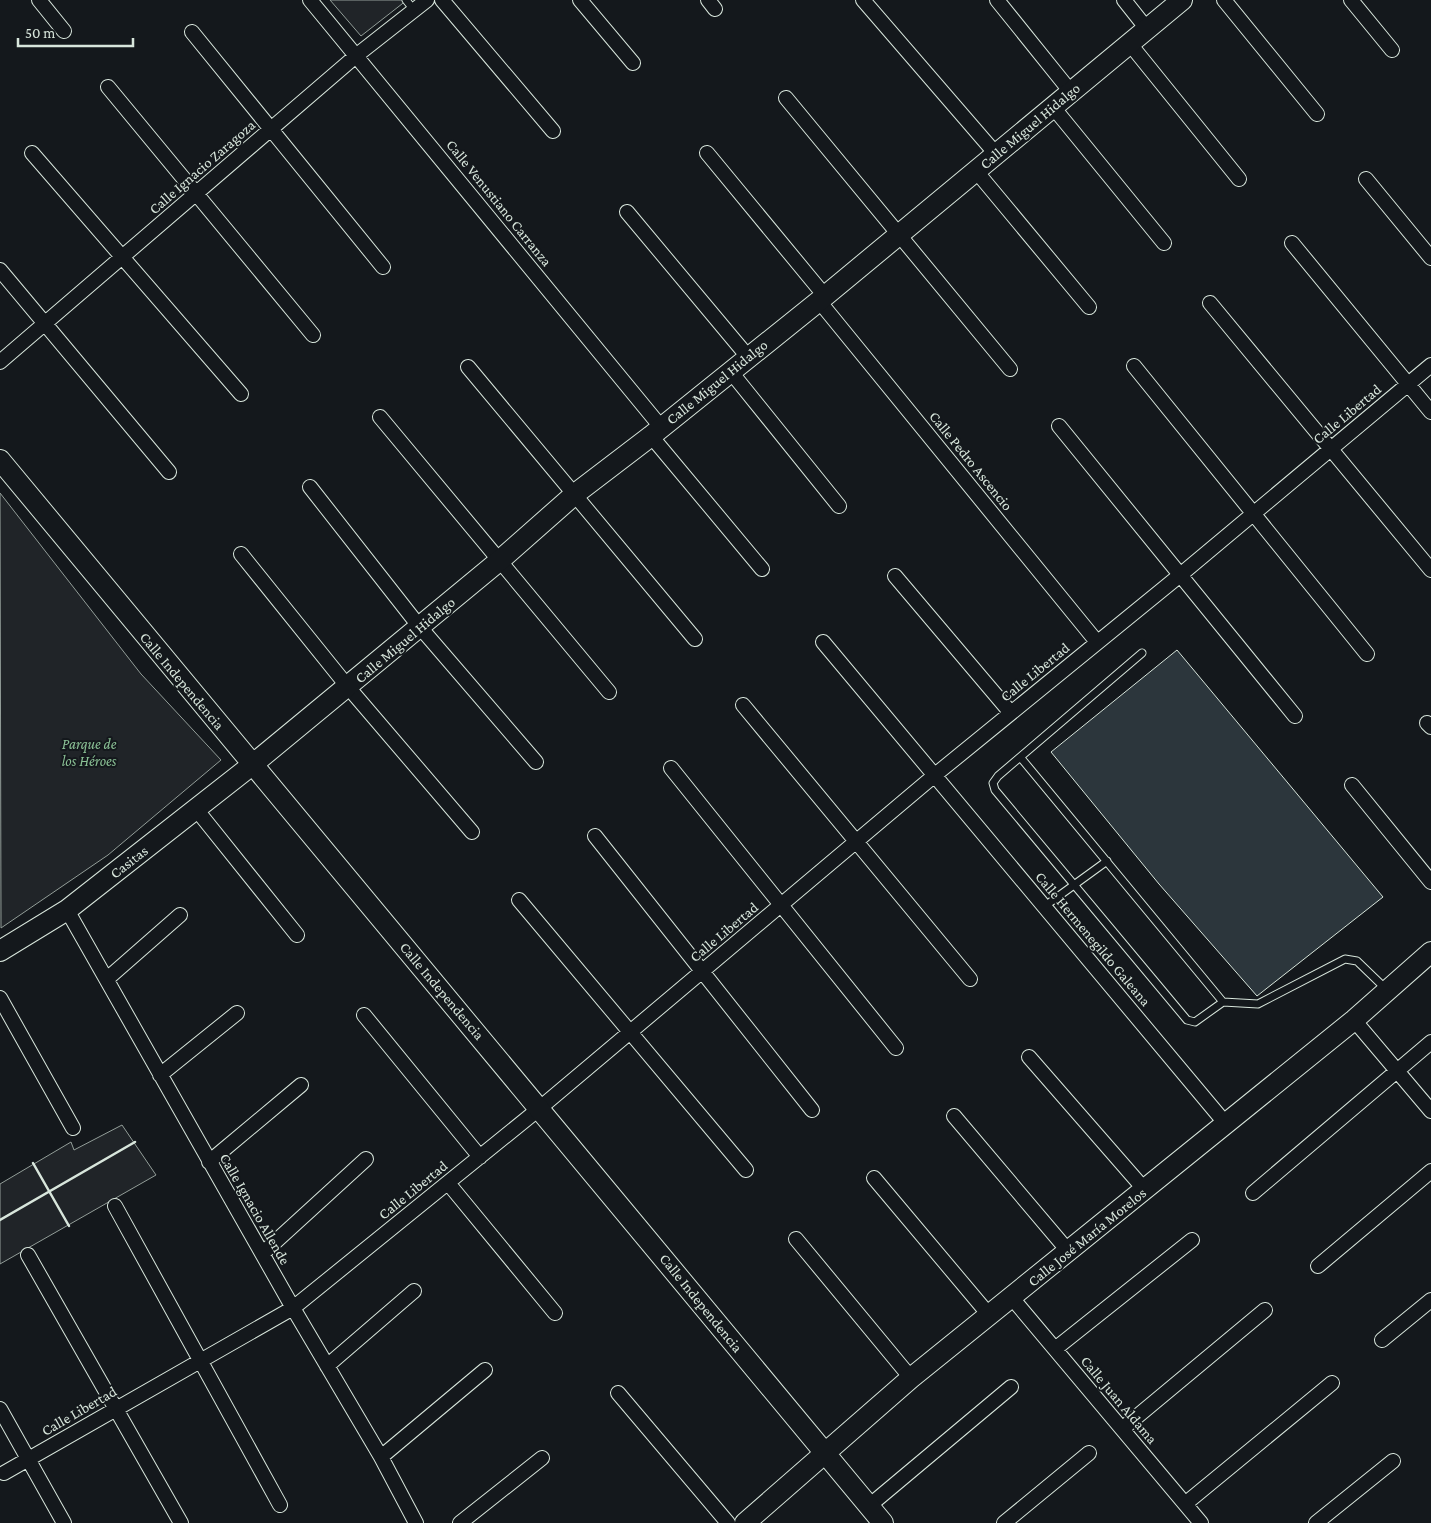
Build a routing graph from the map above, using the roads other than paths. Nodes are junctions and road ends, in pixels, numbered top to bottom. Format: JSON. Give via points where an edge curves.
{"nodes":[{"id":1,"x":39,"y":0,"type":"edge"},
{"id":2,"x":310,"y":0,"type":"edge"},
{"id":3,"x":427,"y":0,"type":"edge"},
{"id":4,"x":442,"y":0,"type":"edge"},
{"id":5,"x":580,"y":0,"type":"edge"},
{"id":6,"x":863,"y":0,"type":"edge"},
{"id":7,"x":997,"y":0,"type":"edge"},
{"id":8,"x":1124,"y":0,"type":"edge"},
{"id":9,"x":1182,"y":0,"type":"edge"},
{"id":10,"x":1224,"y":0,"type":"edge"},
{"id":11,"x":1351,"y":0,"type":"edge"},
{"id":12,"x":410,"y":5,"type":"edge"},
{"id":13,"x":1148,"y":29,"type":"junction"},
{"id":14,"x":64,"y":32,"type":"dead end"},
{"id":15,"x":192,"y":32,"type":"dead end"},
{"id":16,"x":1130,"y":44,"type":"junction"},
{"id":17,"x":1392,"y":50,"type":"dead end"},
{"id":18,"x":357,"y":55,"type":"junction"},
{"id":19,"x":633,"y":63,"type":"dead end"},
{"id":20,"x":108,"y":88,"type":"dead end"},
{"id":21,"x":1071,"y":92,"type":"junction"},
{"id":22,"x":786,"y":98,"type":"dead end"},
{"id":23,"x":1053,"y":107,"type":"junction"},
{"id":24,"x":1317,"y":114,"type":"dead end"},
{"id":25,"x":272,"y":129,"type":"junction"},
{"id":26,"x":553,"y":131,"type":"dead end"},
{"id":27,"x":32,"y":152,"type":"dead end"},
{"id":28,"x":707,"y":153,"type":"dead end"},
{"id":29,"x":996,"y":154,"type":"junction"},
{"id":30,"x":976,"y":171,"type":"junction"},
{"id":31,"x":1239,"y":179,"type":"dead end"},
{"id":32,"x":1366,"y":179,"type":"dead end"},
{"id":33,"x":196,"y":195,"type":"junction"},
{"id":34,"x":627,"y":212,"type":"dead end"},
{"id":35,"x":899,"y":234,"type":"junction"},
{"id":36,"x":1164,"y":243,"type":"dead end"},
{"id":37,"x":1292,"y":243,"type":"dead end"},
{"id":38,"x":122,"y":256,"type":"junction"},
{"id":39,"x":1431,"y":258,"type":"edge"},
{"id":40,"x":383,"y":267,"type":"dead end"},
{"id":41,"x":0,"y":270,"type":"edge"},
{"id":42,"x":822,"y":298,"type":"junction"},
{"id":43,"x":1210,"y":304,"type":"dead end"},
{"id":44,"x":1089,"y":307,"type":"dead end"},
{"id":45,"x":46,"y":324,"type":"junction"},
{"id":46,"x":313,"y":335,"type":"dead end"},
{"id":47,"x":749,"y":358,"type":"junction"},
{"id":48,"x":0,"y":362,"type":"edge"},
{"id":49,"x":1431,"y":365,"type":"edge"},
{"id":50,"x":1134,"y":366,"type":"dead end"},
{"id":51,"x":468,"y":367,"type":"dead end"},
{"id":52,"x":1010,"y":369,"type":"dead end"},
{"id":53,"x":731,"y":372,"type":"junction"},
{"id":54,"x":1408,"y":384,"type":"junction"},
{"id":55,"x":241,"y":394,"type":"dead end"},
{"id":56,"x":1431,"y":412,"type":"edge"},
{"id":57,"x":380,"y":417,"type":"dead end"},
{"id":58,"x":1059,"y":426,"type":"dead end"},
{"id":59,"x":656,"y":432,"type":"junction"},
{"id":60,"x":1331,"y":449,"type":"junction"},
{"id":61,"x":0,"y":460,"type":"edge"},
{"id":62,"x":169,"y":472,"type":"dead end"},
{"id":63,"x":310,"y":487,"type":"dead end"},
{"id":64,"x":575,"y":494,"type":"junction"},
{"id":65,"x":839,"y":506,"type":"dead end"},
{"id":66,"x":1253,"y":515,"type":"junction"},
{"id":67,"x":241,"y":554,"type":"dead end"},
{"id":68,"x":499,"y":561,"type":"junction"},
{"id":69,"x":762,"y":569,"type":"dead end"},
{"id":70,"x":1431,"y":570,"type":"edge"},
{"id":71,"x":895,"y":576,"type":"dead end"},
{"id":72,"x":1179,"y":576,"type":"junction"},
{"id":73,"x":419,"y":626,"type":"junction"},
{"id":74,"x":695,"y":639,"type":"dead end"},
{"id":75,"x":823,"y":642,"type":"dead end"},
{"id":76,"x":1097,"y":642,"type":"junction"},
{"id":77,"x":1142,"y":653,"type":"dead end"},
{"id":78,"x":1367,"y":654,"type":"dead end"},
{"id":79,"x":348,"y":687,"type":"junction"},
{"id":80,"x":609,"y":692,"type":"dead end"},
{"id":81,"x":743,"y":705,"type":"dead end"},
{"id":82,"x":1011,"y":713,"type":"junction"},
{"id":83,"x":1295,"y":716,"type":"dead end"},
{"id":84,"x":1021,"y":758,"type":"junction"},
{"id":85,"x":536,"y":762,"type":"dead end"},
{"id":86,"x":252,"y":765,"type":"junction"},
{"id":87,"x":670,"y":768,"type":"dead end"},
{"id":88,"x":935,"y":775,"type":"junction"},
{"id":89,"x":1352,"y":785,"type":"dead end"},
{"id":90,"x":196,"y":809,"type":"junction"},
{"id":91,"x":472,"y":832,"type":"dead end"},
{"id":92,"x":595,"y":836,"type":"dead end"},
{"id":93,"x":857,"y":841,"type":"junction"},
{"id":94,"x":1107,"y":861,"type":"junction"},
{"id":95,"x":1431,"y":882,"type":"edge"},
{"id":96,"x":1075,"y":884,"type":"junction"},
{"id":97,"x":519,"y":900,"type":"dead end"},
{"id":98,"x":782,"y":904,"type":"junction"},
{"id":99,"x":1045,"y":906,"type":"junction"},
{"id":100,"x":67,"y":910,"type":"junction"},
{"id":101,"x":180,"y":916,"type":"dead end"},
{"id":102,"x":296,"y":935,"type":"dead end"},
{"id":103,"x":0,"y":951,"type":"edge"},
{"id":104,"x":1431,"y":952,"type":"edge"},
{"id":105,"x":702,"y":971,"type":"junction"},
{"id":106,"x":107,"y":979,"type":"junction"},
{"id":107,"x":970,"y":979,"type":"dead end"},
{"id":108,"x":1387,"y":990,"type":"junction"},
{"id":109,"x":0,"y":998,"type":"edge"},
{"id":110,"x":1223,"y":1002,"type":"junction"},
{"id":111,"x":237,"y":1013,"type":"dead end"},
{"id":112,"x":364,"y":1014,"type":"dead end"},
{"id":113,"x":1354,"y":1020,"type":"junction"},
{"id":114,"x":632,"y":1031,"type":"junction"},
{"id":115,"x":1431,"y":1042,"type":"edge"},
{"id":116,"x":896,"y":1048,"type":"dead end"},
{"id":117,"x":1029,"y":1057,"type":"dead end"},
{"id":118,"x":1396,"y":1071,"type":"junction"},
{"id":119,"x":160,"y":1075,"type":"junction"},
{"id":120,"x":301,"y":1085,"type":"dead end"},
{"id":121,"x":540,"y":1108,"type":"junction"},
{"id":122,"x":812,"y":1110,"type":"dead end"},
{"id":123,"x":1431,"y":1112,"type":"edge"},
{"id":124,"x":954,"y":1116,"type":"dead end"},
{"id":125,"x":1226,"y":1124,"type":"junction"},
{"id":126,"x":73,"y":1128,"type":"dead end"},
{"id":127,"x":480,"y":1157,"type":"junction"},
{"id":128,"x":366,"y":1159,"type":"dead end"},
{"id":129,"x":209,"y":1162,"type":"junction"},
{"id":130,"x":746,"y":1170,"type":"dead end"},
{"id":131,"x":1431,"y":1171,"type":"edge"},
{"id":132,"x":874,"y":1178,"type":"dead end"},
{"id":133,"x":448,"y":1183,"type":"junction"},
{"id":134,"x":1145,"y":1190,"type":"junction"},
{"id":135,"x":1253,"y":1193,"type":"dead end"},
{"id":136,"x":115,"y":1206,"type":"dead end"},
{"id":137,"x":796,"y":1239,"type":"dead end"},
{"id":138,"x":1192,"y":1240,"type":"dead end"},
{"id":139,"x":1069,"y":1252,"type":"junction"},
{"id":140,"x":263,"y":1253,"type":"junction"},
{"id":141,"x":28,"y":1255,"type":"dead end"},
{"id":142,"x":1318,"y":1266,"type":"dead end"},
{"id":143,"x":414,"y":1291,"type":"dead end"},
{"id":144,"x":1012,"y":1298,"type":"junction"},
{"id":145,"x":1431,"y":1300,"type":"edge"},
{"id":146,"x":293,"y":1308,"type":"junction"},
{"id":147,"x":1265,"y":1310,"type":"dead end"},
{"id":148,"x":555,"y":1313,"type":"dead end"},
{"id":149,"x":990,"y":1316,"type":"junction"},
{"id":150,"x":1382,"y":1340,"type":"dead end"},
{"id":151,"x":1055,"y":1349,"type":"junction"},
{"id":152,"x":200,"y":1361,"type":"junction"},
{"id":153,"x":327,"y":1366,"type":"junction"},
{"id":154,"x":485,"y":1370,"type":"dead end"},
{"id":155,"x":912,"y":1378,"type":"junction"},
{"id":156,"x":1332,"y":1383,"type":"dead end"},
{"id":157,"x":1011,"y":1387,"type":"dead end"},
{"id":158,"x":618,"y":1393,"type":"dead end"},
{"id":159,"x":0,"y":1409,"type":"edge"},
{"id":160,"x":115,"y":1409,"type":"junction"},
{"id":161,"x":1122,"y":1429,"type":"junction"},
{"id":162,"x":1089,"y":1453,"type":"dead end"},
{"id":163,"x":826,"y":1454,"type":"junction"},
{"id":164,"x":381,"y":1457,"type":"junction"},
{"id":165,"x":542,"y":1458,"type":"dead end"},
{"id":166,"x":28,"y":1459,"type":"junction"},
{"id":167,"x":1393,"y":1461,"type":"dead end"},
{"id":168,"x":4,"y":1473,"type":"dead end"},
{"id":169,"x":280,"y":1504,"type":"dead end"},
{"id":170,"x":1185,"y":1504,"type":"junction"},
{"id":171,"x":869,"y":1506,"type":"junction"},
{"id":172,"x":64,"y":1523,"type":"edge"},
{"id":173,"x":181,"y":1523,"type":"edge"},
{"id":174,"x":416,"y":1523,"type":"edge"},
{"id":175,"x":460,"y":1523,"type":"edge"},
{"id":176,"x":728,"y":1523,"type":"edge"},
{"id":177,"x":745,"y":1523,"type":"edge"},
{"id":178,"x":883,"y":1523,"type":"edge"},
{"id":179,"x":1004,"y":1523,"type":"edge"},
{"id":180,"x":1201,"y":1523,"type":"edge"},
{"id":181,"x":1316,"y":1523,"type":"edge"}],
"edges":[{"from":1,"to":14,"type":"street"},
{"from":2,"to":18,"type":"street","name":"Calle Venustiano Carranza"},
{"from":3,"to":12,"type":"street","name":"Calle Ignacio Zaragoza"},
{"from":4,"to":26,"type":"street"},
{"from":5,"to":19,"type":"street"},
{"from":6,"to":29,"type":"street"},
{"from":7,"to":21,"type":"street"},
{"from":8,"to":13,"type":"street"},
{"from":9,"to":13,"type":"street","name":"Calle Miguel Hidalgo"},
{"from":10,"to":24,"type":"street"},
{"from":11,"to":17,"type":"street"},
{"from":12,"to":18,"type":"street","name":"Calle Ignacio Zaragoza"},
{"from":13,"to":16,"type":"street","name":"Calle Miguel Hidalgo"},
{"from":15,"to":25,"type":"street"},
{"from":16,"to":21,"type":"street","name":"Calle Miguel Hidalgo"},
{"from":16,"to":31,"type":"street"},
{"from":18,"to":25,"type":"street","name":"Calle Ignacio Zaragoza"},
{"from":18,"to":59,"type":"street","name":"Calle Venustiano Carranza"},
{"from":20,"to":33,"type":"street"},
{"from":21,"to":23,"type":"street","name":"Calle Miguel Hidalgo"},
{"from":22,"to":35,"type":"street"},
{"from":23,"to":29,"type":"street","name":"Calle Miguel Hidalgo"},
{"from":23,"to":36,"type":"street"},
{"from":25,"to":33,"type":"street","name":"Calle Ignacio Zaragoza"},
{"from":25,"to":40,"type":"street"},
{"from":27,"to":38,"type":"street"},
{"from":28,"to":42,"type":"street","name":"Calle Pedro Ascencio"},
{"from":29,"to":30,"type":"street","name":"Calle Miguel Hidalgo"},
{"from":30,"to":35,"type":"street","name":"Calle Miguel Hidalgo"},
{"from":30,"to":44,"type":"street"},
{"from":32,"to":39,"type":"street"},
{"from":33,"to":38,"type":"street","name":"Calle Ignacio Zaragoza"},
{"from":33,"to":46,"type":"street"},
{"from":34,"to":47,"type":"street"},
{"from":35,"to":42,"type":"street","name":"Calle Miguel Hidalgo"},
{"from":35,"to":52,"type":"street"},
{"from":37,"to":54,"type":"street"},
{"from":38,"to":45,"type":"street","name":"Calle Ignacio Zaragoza"},
{"from":38,"to":55,"type":"street"},
{"from":41,"to":45,"type":"street"},
{"from":42,"to":47,"type":"street","name":"Calle Miguel Hidalgo"},
{"from":42,"to":76,"type":"street","name":"Calle Pedro Ascencio"},
{"from":43,"to":60,"type":"street"},
{"from":45,"to":48,"type":"street","name":"Calle Ignacio Zaragoza"},
{"from":45,"to":62,"type":"street"},
{"from":47,"to":53,"type":"street","name":"Calle Miguel Hidalgo"},
{"from":49,"to":54,"type":"street","name":"Calle Libertad"},
{"from":50,"to":66,"type":"street"},
{"from":51,"to":64,"type":"street"},
{"from":53,"to":59,"type":"street","name":"Calle Miguel Hidalgo"},
{"from":53,"to":65,"type":"street"},
{"from":54,"to":56,"type":"street"},
{"from":54,"to":60,"type":"street","name":"Calle Libertad"},
{"from":57,"to":68,"type":"street"},
{"from":58,"to":72,"type":"street"},
{"from":59,"to":64,"type":"street","name":"Calle Miguel Hidalgo"},
{"from":59,"to":69,"type":"street","name":"Calle Venustiano Carranza"},
{"from":60,"to":66,"type":"street","name":"Calle Libertad"},
{"from":60,"to":70,"type":"street"},
{"from":61,"to":86,"type":"street","name":"Calle Independencia"},
{"from":63,"to":73,"type":"street"},
{"from":64,"to":68,"type":"street","name":"Calle Miguel Hidalgo"},
{"from":64,"to":74,"type":"street"},
{"from":66,"to":72,"type":"street","name":"Calle Libertad"},
{"from":66,"to":78,"type":"street"},
{"from":67,"to":79,"type":"street"},
{"from":68,"to":73,"type":"street","name":"Calle Miguel Hidalgo"},
{"from":68,"to":80,"type":"street"},
{"from":71,"to":82,"type":"street"},
{"from":72,"to":76,"type":"street","name":"Calle Libertad"},
{"from":72,"to":83,"type":"street"},
{"from":73,"to":79,"type":"street","name":"Calle Miguel Hidalgo"},
{"from":73,"to":85,"type":"street"},
{"from":75,"to":88,"type":"street","name":"Calle Hermenegildo Galeana"},
{"from":76,"to":82,"type":"street","name":"Calle Libertad"},
{"from":77,"to":84,"type":"lane"},
{"from":79,"to":86,"type":"street","name":"Calle Miguel Hidalgo"},
{"from":79,"to":91,"type":"street"},
{"from":81,"to":93,"type":"street"},
{"from":82,"to":88,"type":"street","name":"Calle Libertad"},
{"from":84,"to":94,"type":"lane"},
{"from":84,"to":96,"type":"lane","via":[[993,783],[995,790]]},
{"from":86,"to":90,"type":"street","name":"Casitas"},
{"from":86,"to":121,"type":"street","name":"Calle Independencia"},
{"from":87,"to":98,"type":"street"},
{"from":88,"to":93,"type":"street","name":"Calle Libertad"},
{"from":88,"to":99,"type":"street","name":"Calle Hermenegildo Galeana"},
{"from":89,"to":95,"type":"street"},
{"from":90,"to":100,"type":"street","name":"Casitas"},
{"from":90,"to":102,"type":"street"},
{"from":92,"to":105,"type":"street"},
{"from":93,"to":98,"type":"street","name":"Calle Libertad"},
{"from":93,"to":107,"type":"street"},
{"from":94,"to":96,"type":"lane"},
{"from":94,"to":110,"type":"lane"},
{"from":96,"to":99,"type":"lane"},
{"from":96,"to":110,"type":"lane","via":[[1187,1020],[1195,1022]]},
{"from":97,"to":114,"type":"street"},
{"from":98,"to":105,"type":"street","name":"Calle Libertad"},
{"from":98,"to":116,"type":"street"},
{"from":99,"to":125,"type":"street","name":"Calle Hermenegildo Galeana"},
{"from":100,"to":103,"type":"street","name":"Casitas"},
{"from":100,"to":106,"type":"street","name":"Calle Ignacio Allende"},
{"from":101,"to":106,"type":"street"},
{"from":104,"to":108,"type":"street","name":"Calle José María Morelos"},
{"from":105,"to":114,"type":"street","name":"Calle Libertad"},
{"from":105,"to":122,"type":"street"},
{"from":106,"to":119,"type":"street","name":"Calle Ignacio Allende"},
{"from":108,"to":110,"type":"lane","via":[[1357,961],[1345,959],[1258,1004]]},
{"from":108,"to":113,"type":"street","name":"Calle José María Morelos"},
{"from":109,"to":126,"type":"street"},
{"from":111,"to":119,"type":"street"},
{"from":112,"to":127,"type":"street"},
{"from":113,"to":118,"type":"street"},
{"from":113,"to":125,"type":"street","name":"Calle José María Morelos"},
{"from":114,"to":121,"type":"street","name":"Calle Libertad"},
{"from":114,"to":130,"type":"street"},
{"from":115,"to":118,"type":"street"},
{"from":117,"to":134,"type":"street"},
{"from":118,"to":123,"type":"street"},
{"from":118,"to":135,"type":"street"},
{"from":119,"to":129,"type":"street","name":"Calle Ignacio Allende"},
{"from":120,"to":129,"type":"street"},
{"from":121,"to":127,"type":"street","name":"Calle Libertad"},
{"from":121,"to":163,"type":"street","name":"Calle Independencia"},
{"from":124,"to":139,"type":"street"},
{"from":125,"to":134,"type":"street","name":"Calle José María Morelos"},
{"from":127,"to":133,"type":"street","name":"Calle Libertad"},
{"from":128,"to":140,"type":"street"},
{"from":129,"to":140,"type":"street","name":"Calle Ignacio Allende"},
{"from":131,"to":142,"type":"street"},
{"from":132,"to":149,"type":"street"},
{"from":133,"to":146,"type":"street","name":"Calle Libertad"},
{"from":133,"to":148,"type":"street"},
{"from":134,"to":139,"type":"street","name":"Calle José María Morelos"},
{"from":136,"to":152,"type":"street"},
{"from":137,"to":155,"type":"street"},
{"from":138,"to":151,"type":"street"},
{"from":139,"to":144,"type":"street","name":"Calle José María Morelos"},
{"from":140,"to":146,"type":"street","name":"Calle Ignacio Allende"},
{"from":141,"to":160,"type":"street"},
{"from":143,"to":153,"type":"street"},
{"from":144,"to":149,"type":"street","name":"Calle José María Morelos"},
{"from":144,"to":151,"type":"street","name":"Calle Juan Aldama"},
{"from":145,"to":150,"type":"street"},
{"from":146,"to":152,"type":"street","name":"Calle Libertad"},
{"from":146,"to":153,"type":"street","name":"Calle Ignacio Allende"},
{"from":147,"to":161,"type":"street"},
{"from":149,"to":155,"type":"street","name":"Calle José María Morelos"},
{"from":151,"to":161,"type":"street","name":"Calle Juan Aldama"},
{"from":152,"to":160,"type":"street","name":"Calle Libertad"},
{"from":152,"to":169,"type":"street"},
{"from":153,"to":164,"type":"street","name":"Calle Ignacio Allende"},
{"from":154,"to":164,"type":"street"},
{"from":155,"to":163,"type":"street","name":"Calle José María Morelos"},
{"from":156,"to":170,"type":"street"},
{"from":157,"to":171,"type":"street"},
{"from":158,"to":176,"type":"street"},
{"from":159,"to":166,"type":"street"},
{"from":160,"to":166,"type":"street","name":"Calle Libertad"},
{"from":160,"to":173,"type":"street"},
{"from":161,"to":170,"type":"street","name":"Calle Juan Aldama"},
{"from":162,"to":179,"type":"street"},
{"from":163,"to":171,"type":"street","name":"Calle Independencia"},
{"from":163,"to":177,"type":"street","name":"Calle José María Morelos"},
{"from":164,"to":174,"type":"street","name":"Calle Ignacio Allende"},
{"from":165,"to":175,"type":"street"},
{"from":166,"to":168,"type":"street","name":"Calle Libertad"},
{"from":166,"to":172,"type":"street"},
{"from":167,"to":181,"type":"street"},
{"from":170,"to":180,"type":"street","name":"Calle Juan Aldama"},
{"from":171,"to":178,"type":"street","name":"Calle Independencia"}]}
